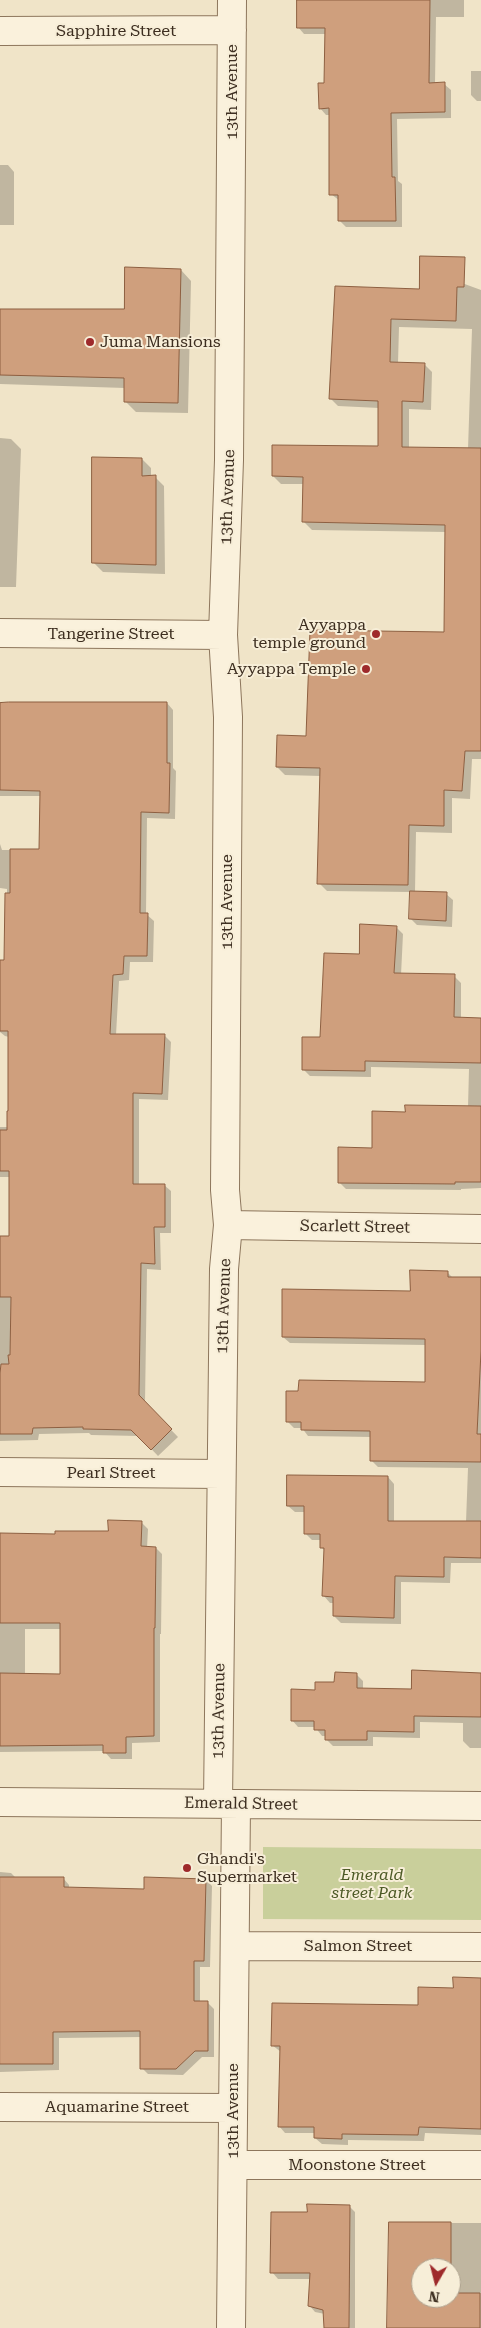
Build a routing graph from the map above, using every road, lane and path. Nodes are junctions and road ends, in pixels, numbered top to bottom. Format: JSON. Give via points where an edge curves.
{"nodes":[{"id":1,"x":232,"y":0,"type":"edge"},
{"id":2,"x":232,"y":30,"type":"junction"},
{"id":3,"x":0,"y":31,"type":"edge"},
{"id":4,"x":0,"y":633,"type":"edge"},
{"id":5,"x":223,"y":635,"type":"junction"},
{"id":6,"x":228,"y":1225,"type":"junction"},
{"id":7,"x":481,"y":1230,"type":"edge"},
{"id":8,"x":0,"y":1472,"type":"edge"},
{"id":9,"x":221,"y":1474,"type":"junction"},
{"id":10,"x":0,"y":1802,"type":"edge"},
{"id":11,"x":227,"y":1804,"type":"junction"},
{"id":12,"x":481,"y":1806,"type":"edge"},
{"id":13,"x":235,"y":1946,"type":"junction"},
{"id":14,"x":481,"y":1947,"type":"edge"},
{"id":15,"x":0,"y":2107,"type":"edge"},
{"id":16,"x":233,"y":2108,"type":"junction"},
{"id":17,"x":233,"y":2165,"type":"junction"},
{"id":18,"x":481,"y":2165,"type":"edge"},
{"id":19,"x":231,"y":2328,"type":"edge"}],
"edges":[{"from":1,"to":2,"type":"street","name":"13th Avenue"},
{"from":2,"to":3,"type":"street","name":"Sapphire Street"},
{"from":2,"to":5,"type":"street","name":"13th Avenue","via":[[229,460]]},
{"from":4,"to":5,"type":"street","name":"Tangerine Street"},
{"from":5,"to":6,"type":"street","name":"13th Avenue","via":[[228,717],[225,1190]]},
{"from":6,"to":7,"type":"street","name":"Scarlett Street"},
{"from":6,"to":9,"type":"street","name":"13th Avenue","via":[[224,1269]]},
{"from":8,"to":9,"type":"street","name":"Pearl Street"},
{"from":9,"to":11,"type":"street","name":"13th Avenue"},
{"from":10,"to":11,"type":"street","name":"Emerald Street"},
{"from":11,"to":12,"type":"street","name":"Emerald Street"},
{"from":11,"to":13,"type":"street","name":"13th Avenue"},
{"from":13,"to":14,"type":"street","name":"Salmon Street"},
{"from":13,"to":16,"type":"street","name":"13th Avenue"},
{"from":15,"to":16,"type":"street","name":"Aquamarine Street"},
{"from":16,"to":17,"type":"street","name":"13th Avenue"},
{"from":17,"to":18,"type":"street","name":"Moonstone Street"},
{"from":17,"to":19,"type":"street","name":"13th Avenue"}]}
